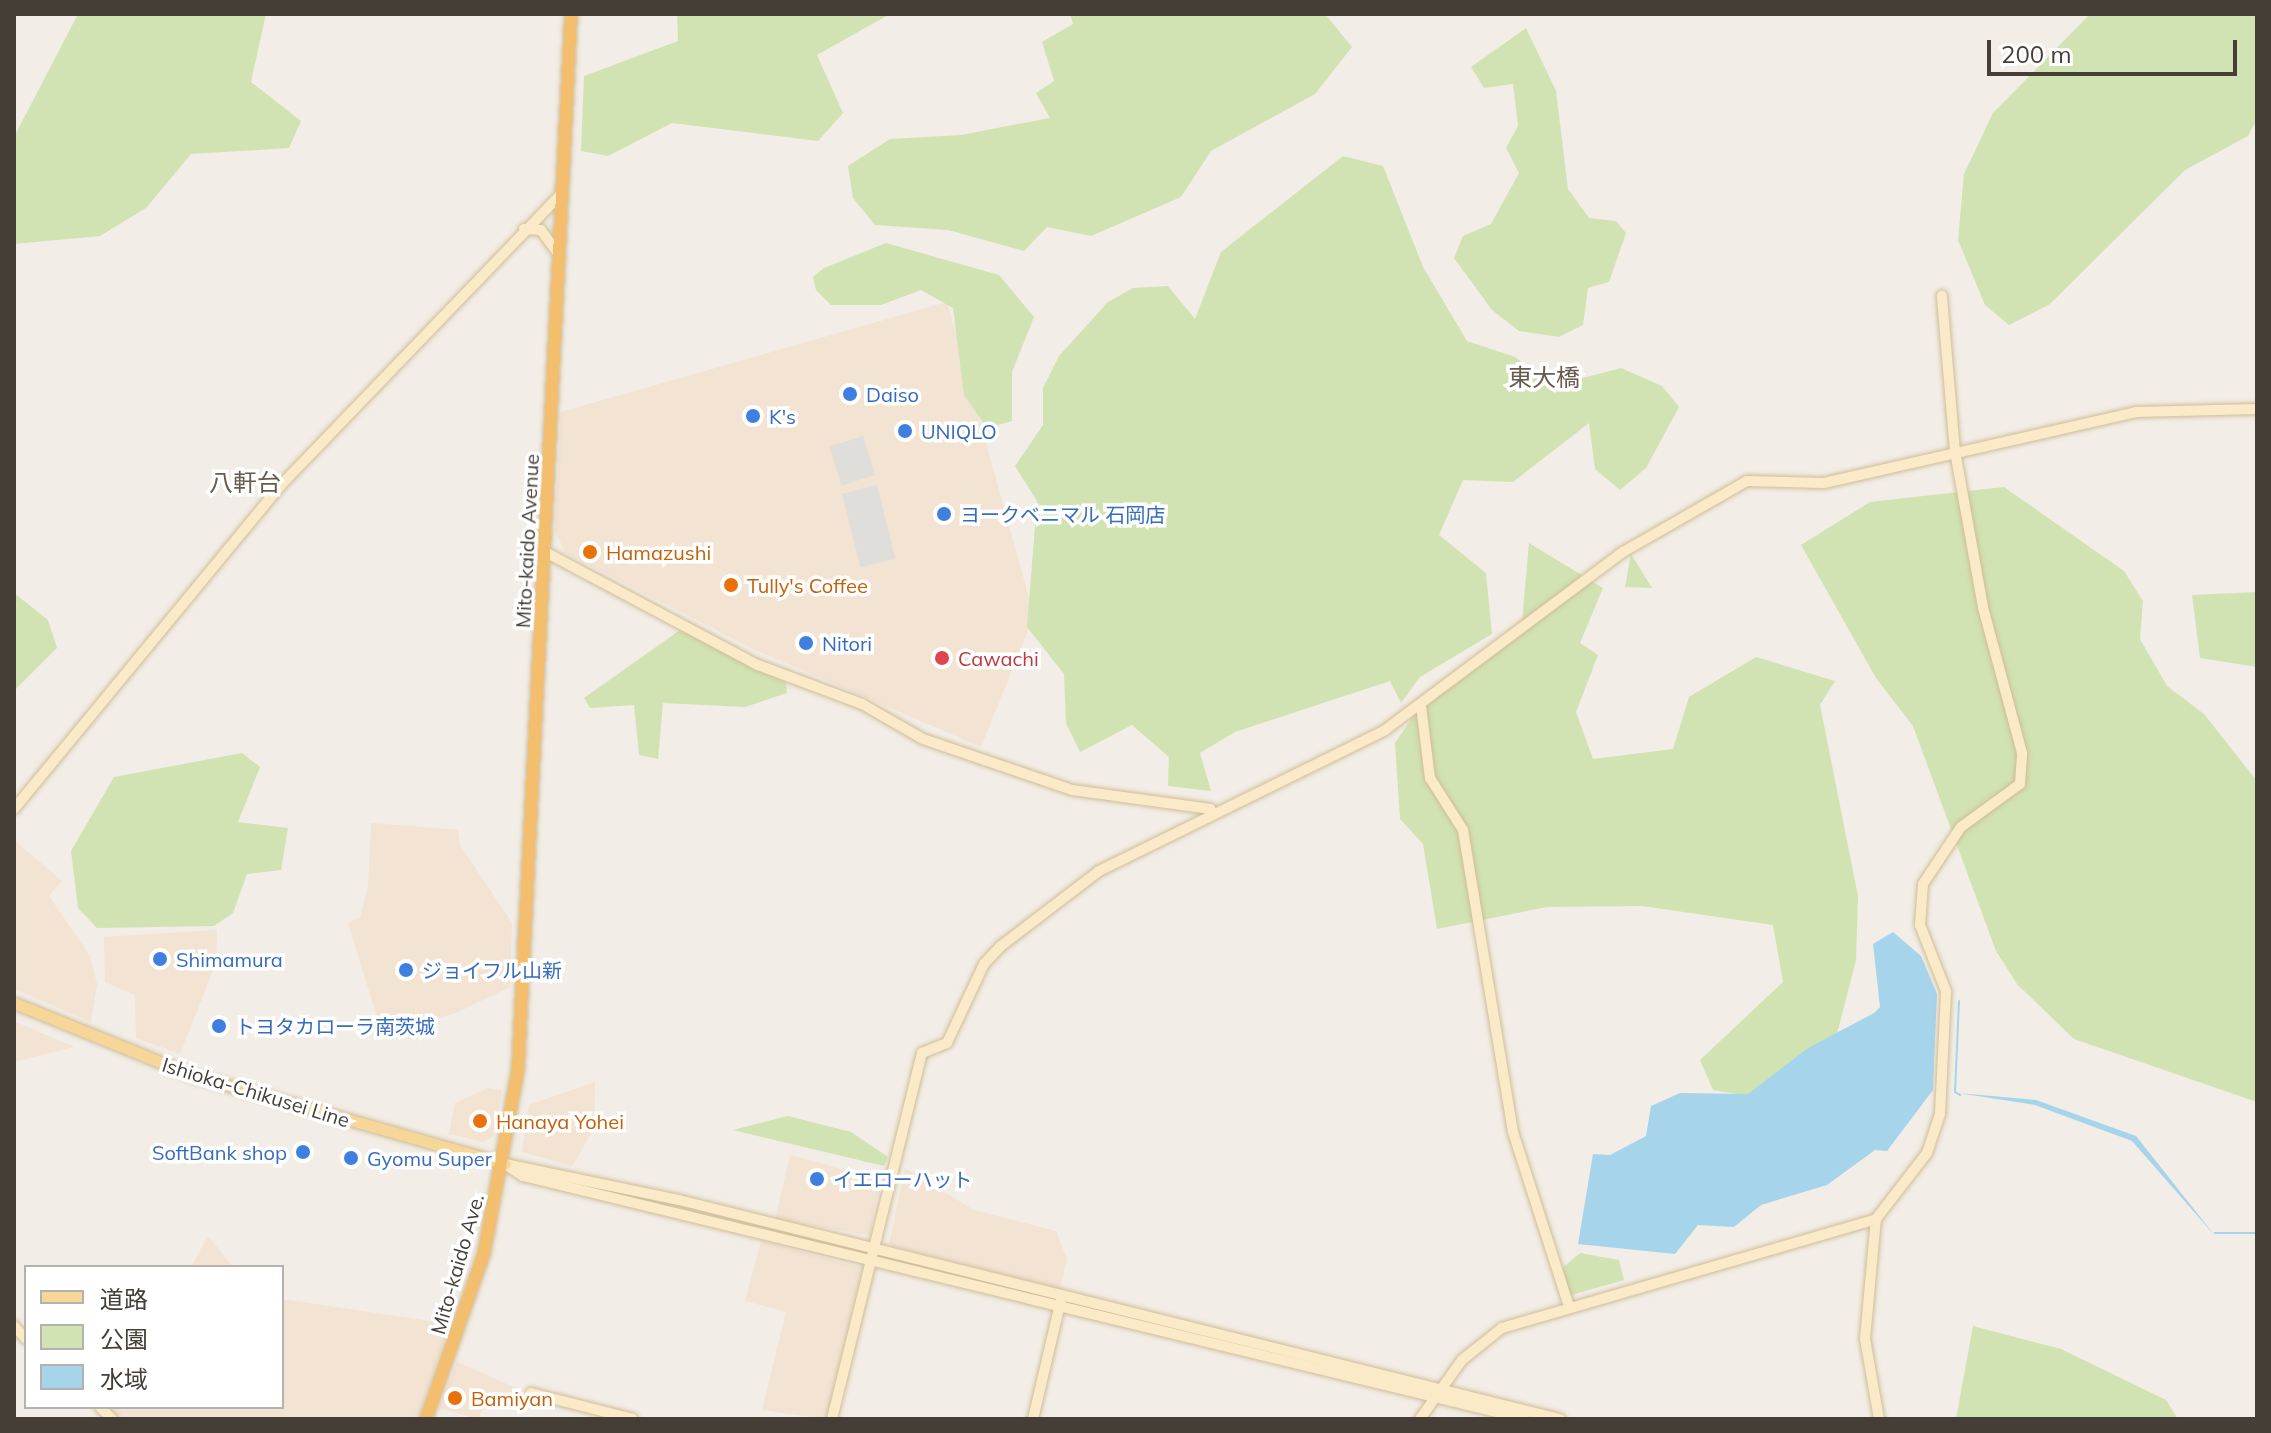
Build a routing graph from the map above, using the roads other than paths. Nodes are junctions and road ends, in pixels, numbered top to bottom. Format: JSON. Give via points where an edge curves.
{"nodes":[{"id":1,"x":571,"y":14,"type":"edge"},
{"id":2,"x":560,"y":195,"type":"junction"},
{"id":3,"x":523,"y":229,"type":"junction"},
{"id":4,"x":557,"y":252,"type":"junction"},
{"id":5,"x":1942,"y":296,"type":"dead end"},
{"id":6,"x":2257,"y":409,"type":"edge"},
{"id":7,"x":1955,"y":452,"type":"junction"},
{"id":8,"x":547,"y":553,"type":"junction"},
{"id":9,"x":1421,"y":706,"type":"junction"},
{"id":10,"x":14,"y":809,"type":"edge"},
{"id":11,"x":1213,"y":809,"type":"junction"},
{"id":12,"x":14,"y":1003,"type":"edge"},
{"id":13,"x":505,"y":1164,"type":"junction"},
{"id":14,"x":1876,"y":1219,"type":"junction"},
{"id":15,"x":875,"y":1247,"type":"junction"},
{"id":16,"x":872,"y":1259,"type":"junction"},
{"id":17,"x":1062,"y":1298,"type":"junction"},
{"id":18,"x":1569,"y":1306,"type":"junction"},
{"id":19,"x":1438,"y":1392,"type":"junction"},
{"id":20,"x":531,"y":1393,"type":"dead end"},
{"id":21,"x":426,"y":1419,"type":"edge"},
{"id":22,"x":633,"y":1419,"type":"edge"},
{"id":23,"x":832,"y":1419,"type":"edge"},
{"id":24,"x":1033,"y":1419,"type":"edge"},
{"id":25,"x":1420,"y":1419,"type":"edge"},
{"id":26,"x":1525,"y":1419,"type":"edge"},
{"id":27,"x":1560,"y":1419,"type":"edge"},
{"id":28,"x":1879,"y":1419,"type":"edge"}],
"edges":[{"from":1,"to":2,"type":"highway","name":"Mito-kaido Avenue"},
{"from":2,"to":3,"type":"street"},
{"from":2,"to":4,"type":"highway","name":"Mito-kaido Avenue"},
{"from":3,"to":4,"type":"street","via":[[541,230]]},
{"from":3,"to":10,"type":"street","via":[[282,484]]},
{"from":4,"to":8,"type":"highway","name":"Mito-kaido Avenue"},
{"from":5,"to":7,"type":"street"},
{"from":6,"to":7,"type":"street","via":[[2136,412]]},
{"from":7,"to":9,"type":"street","via":[[1824,483],[1747,481],[1706,498],[1623,552]]},
{"from":7,"to":14,"type":"street","via":[[1983,607],[2022,753],[2020,784],[1961,827],[1923,884],[1920,925],[1946,991],[1940,1114],[1927,1153]]},
{"from":8,"to":11,"type":"street","via":[[758,665],[862,704],[923,739],[1072,790]]},
{"from":8,"to":13,"type":"highway","name":"Mito-kaido Ave.","via":[[522,1033]]},
{"from":9,"to":11,"type":"street"},
{"from":9,"to":18,"type":"street","via":[[1430,778],[1463,830],[1513,1132]]},
{"from":11,"to":15,"type":"street","via":[[1099,871],[984,964],[947,1043],[922,1053]]},
{"from":12,"to":13,"type":"main road","name":"Ishioka-Chikusei Line","via":[[195,1076]]},
{"from":13,"to":15,"type":"street","via":[[526,1163]]},
{"from":13,"to":16,"type":"street","via":[[523,1176]]},
{"from":13,"to":21,"type":"highway","name":"Mito-kaido Ave.","via":[[463,1322]]},
{"from":14,"to":18,"type":"street"},
{"from":14,"to":28,"type":"street","via":[[1865,1339]]},
{"from":15,"to":16,"type":"street"},
{"from":15,"to":17,"type":"street"},
{"from":16,"to":17,"type":"street"},
{"from":16,"to":23,"type":"street"},
{"from":17,"to":19,"type":"street"},
{"from":17,"to":24,"type":"street"},
{"from":18,"to":19,"type":"street","via":[[1486,1338]]},
{"from":19,"to":25,"type":"street"},
{"from":19,"to":26,"type":"street"},
{"from":19,"to":27,"type":"street"},
{"from":20,"to":22,"type":"street"}]}
